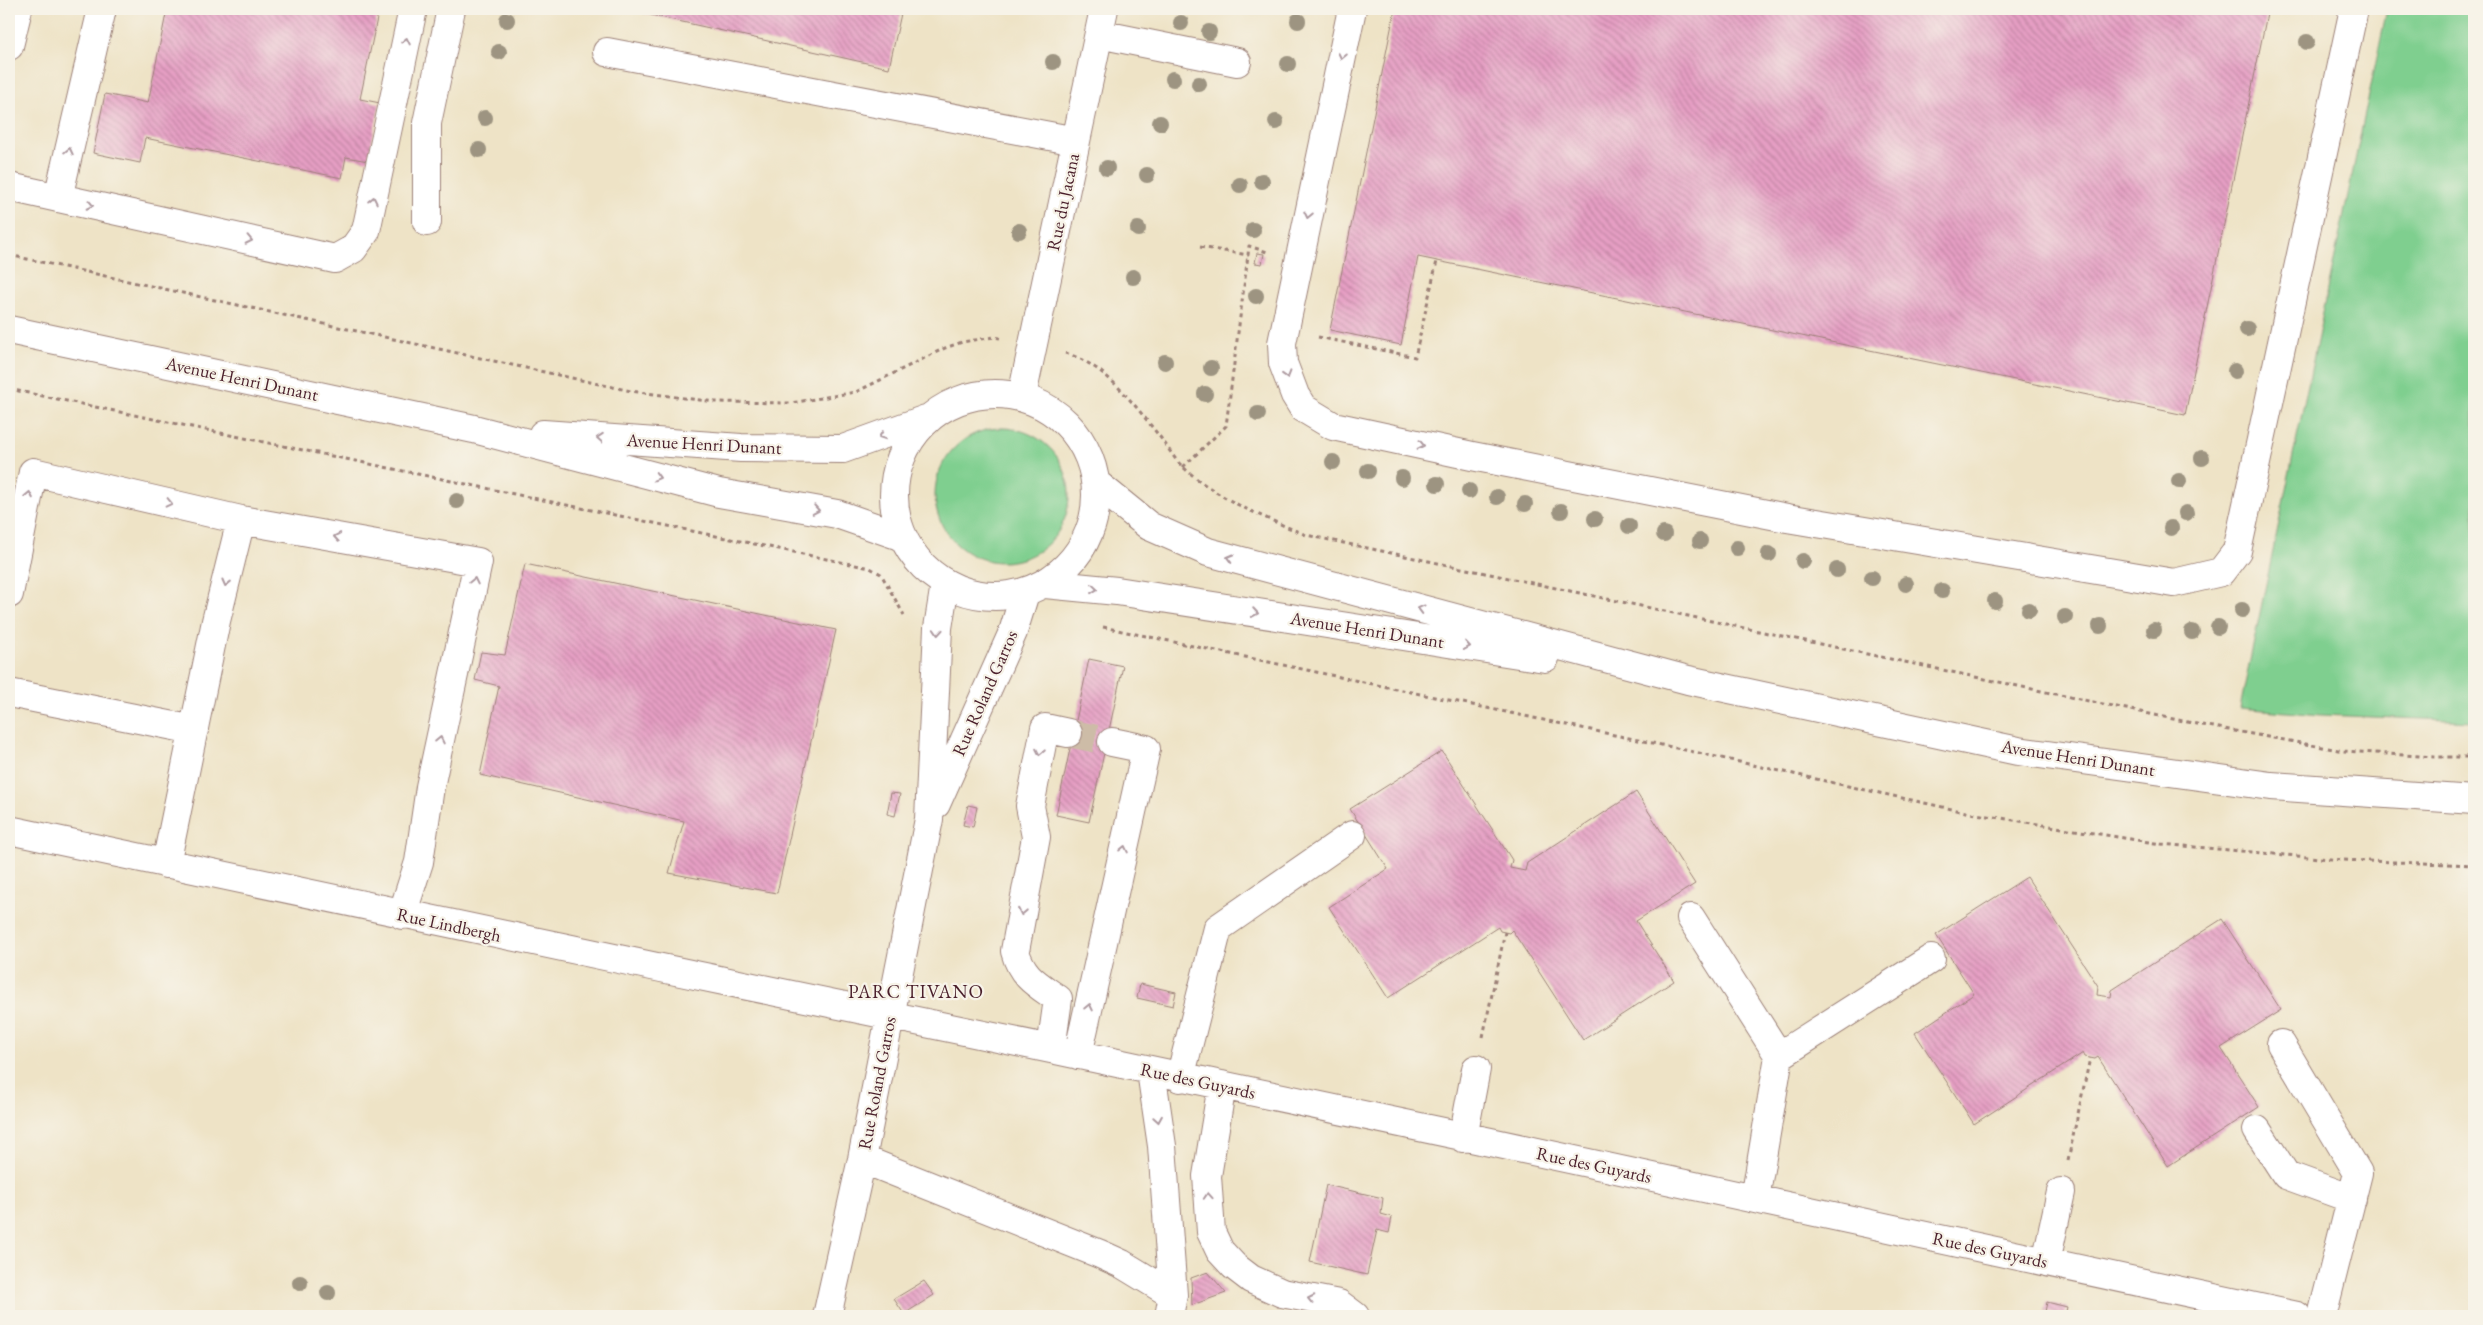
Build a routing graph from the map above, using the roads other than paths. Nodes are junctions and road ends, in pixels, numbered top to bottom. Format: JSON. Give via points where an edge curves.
{"nodes":[{"id":1,"x":18,"y":9,"type":"edge"},
{"id":2,"x":102,"y":9,"type":"edge"},
{"id":3,"x":413,"y":9,"type":"edge"},
{"id":4,"x":451,"y":9,"type":"edge"},
{"id":5,"x":1352,"y":9,"type":"edge"},
{"id":6,"x":2354,"y":9,"type":"edge"},
{"id":7,"x":1101,"y":21,"type":"edge"},
{"id":8,"x":9,"y":46,"type":"edge"},
{"id":9,"x":607,"y":52,"type":"dead end"},
{"id":10,"x":1237,"y":62,"type":"dead end"},
{"id":11,"x":1076,"y":141,"type":"junction"},
{"id":12,"x":9,"y":186,"type":"edge"},
{"id":13,"x":58,"y":198,"type":"junction"},
{"id":14,"x":428,"y":222,"type":"dead end"},
{"id":15,"x":9,"y":330,"type":"edge"},
{"id":16,"x":1022,"y":396,"type":"junction"},
{"id":17,"x":927,"y":418,"type":"junction"},
{"id":18,"x":474,"y":429,"type":"junction"},
{"id":19,"x":1096,"y":483,"type":"junction"},
{"id":20,"x":241,"y":520,"type":"junction"},
{"id":21,"x":903,"y":537,"type":"junction"},
{"id":22,"x":946,"y":584,"type":"junction"},
{"id":23,"x":1035,"y":588,"type":"junction"},
{"id":24,"x":9,"y":594,"type":"edge"},
{"id":25,"x":1688,"y":680,"type":"junction"},
{"id":26,"x":9,"y":693,"type":"edge"},
{"id":27,"x":194,"y":730,"type":"junction"},
{"id":28,"x":1068,"y":733,"type":"tunnel mouth"},
{"id":29,"x":1112,"y":742,"type":"tunnel mouth"},
{"id":30,"x":2474,"y":800,"type":"edge"},
{"id":31,"x":929,"y":819,"type":"junction"},
{"id":32,"x":9,"y":830,"type":"edge"},
{"id":33,"x":1352,"y":835,"type":"dead end"},
{"id":34,"x":166,"y":864,"type":"junction"},
{"id":35,"x":402,"y":915,"type":"junction"},
{"id":36,"x":1691,"y":918,"type":"dead end"},
{"id":37,"x":1930,"y":959,"type":"dead end"},
{"id":38,"x":891,"y":1017,"type":"junction"},
{"id":39,"x":2281,"y":1044,"type":"dead end"},
{"id":40,"x":1051,"y":1049,"type":"junction"},
{"id":41,"x":1078,"y":1055,"type":"junction"},
{"id":42,"x":1779,"y":1056,"type":"junction"},
{"id":43,"x":1476,"y":1069,"type":"road end"},
{"id":44,"x":1151,"y":1071,"type":"junction"},
{"id":45,"x":1180,"y":1078,"type":"junction"},
{"id":46,"x":1222,"y":1085,"type":"junction"},
{"id":47,"x":2257,"y":1130,"type":"dead end"},
{"id":48,"x":1463,"y":1138,"type":"junction"},
{"id":49,"x":862,"y":1159,"type":"junction"},
{"id":50,"x":2060,"y":1192,"type":"road end"},
{"id":51,"x":1754,"y":1198,"type":"junction"},
{"id":52,"x":2352,"y":1199,"type":"junction"},
{"id":53,"x":2046,"y":1262,"type":"junction"},
{"id":54,"x":1170,"y":1306,"type":"edge"},
{"id":55,"x":827,"y":1316,"type":"edge"},
{"id":56,"x":1355,"y":1316,"type":"edge"},
{"id":57,"x":2297,"y":1316,"type":"edge"},
{"id":58,"x":2322,"y":1316,"type":"edge"}],
"edges":[{"from":1,"to":8,"type":"main road"},
{"from":13,"to":2,"type":"main road","one_way":true},
{"from":13,"to":3,"type":"main road","one_way":true,"via":[[335,258],[353,249],[366,231]]},
{"from":4,"to":14,"type":"main road","via":[[427,123]]},
{"from":5,"to":6,"type":"main road","one_way":true,"via":[[1282,343],[1284,363],[1294,395],[1303,408],[1333,426],[1472,456],[1787,518],[2174,583],[2221,572],[2237,551]]},
{"from":7,"to":10,"type":"main road"},
{"from":7,"to":11,"type":"main road","name":"Rue du Jacana"},
{"from":9,"to":11,"type":"main road"},
{"from":11,"to":16,"type":"main road","name":"Rue du Jacana"},
{"from":12,"to":13,"type":"main road"},
{"from":15,"to":18,"type":"main road","name":"Avenue Henri Dunant"},
{"from":16,"to":17,"type":"main road","via":[[991,392],[962,398]]},
{"from":16,"to":19,"type":"main road","via":[[1055,412],[1078,435],[1089,455]]},
{"from":17,"to":18,"type":"main road","name":"Avenue Henri Dunant","one_way":true,"via":[[843,449],[740,448]]},
{"from":17,"to":21,"type":"main road","via":[[907,443],[896,469],[893,499]]},
{"from":18,"to":21,"type":"main road","name":"Avenue Henri Dunant","one_way":true,"via":[[719,493],[837,514]]},
{"from":19,"to":23,"type":"main road","via":[[1096,513],[1086,542],[1069,566]]},
{"from":25,"to":19,"type":"main road","name":"Avenue Henri Dunant","one_way":true,"via":[[1208,552],[1149,526]]},
{"from":24,"to":20,"type":"main road","one_way":true,"via":[[34,472]]},
{"from":20,"to":27,"type":"main road","one_way":true},
{"from":35,"to":20,"type":"main road","one_way":true,"via":[[419,862],[430,787],[478,562]]},
{"from":21,"to":22,"type":"main road","via":[[920,564]]},
{"from":22,"to":23,"type":"main road","via":[[971,594],[998,597]]},
{"from":22,"to":31,"type":"main road","name":"Rue Roland Garros","one_way":true,"via":[[938,628]]},
{"from":23,"to":25,"type":"main road","name":"Avenue Henri Dunant","one_way":true,"via":[[1117,592]]},
{"from":23,"to":31,"type":"main road","name":"Rue Roland Garros"},
{"from":25,"to":30,"type":"main road","name":"Avenue Henri Dunant","via":[[2018,751],[2271,786]]},
{"from":26,"to":27,"type":"main road"},
{"from":27,"to":34,"type":"main road"},
{"from":28,"to":40,"type":"main road","one_way":true,"via":[[1045,728],[1030,806],[1036,837],[1015,951],[1019,966],[1058,999]]},
{"from":41,"to":29,"type":"main road","one_way":true,"via":[[1146,749]]},
{"from":31,"to":38,"type":"main road","name":"Rue Roland Garros"},
{"from":32,"to":34,"type":"main road","name":"Rue Lindbergh"},
{"from":33,"to":45,"type":"main road","via":[[1218,928]]},
{"from":34,"to":35,"type":"main road","name":"Rue Lindbergh"},
{"from":35,"to":38,"type":"main road","name":"Rue Lindbergh"},
{"from":36,"to":42,"type":"main road"},
{"from":37,"to":42,"type":"main road"},
{"from":38,"to":40,"type":"main road","name":"Rue des Guyards"},
{"from":38,"to":49,"type":"main road","name":"Rue Roland Garros"},
{"from":39,"to":52,"type":"main road","via":[[2358,1173]]},
{"from":40,"to":41,"type":"main road","name":"Rue des Guyards"},
{"from":41,"to":44,"type":"main road","name":"Rue des Guyards"},
{"from":42,"to":51,"type":"main road"},
{"from":43,"to":48,"type":"main road"},
{"from":44,"to":45,"type":"main road","name":"Rue des Guyards"},
{"from":44,"to":54,"type":"main road","one_way":true,"via":[[1162,1146]]},
{"from":45,"to":46,"type":"main road","name":"Rue des Guyards"},
{"from":46,"to":48,"type":"main road","name":"Rue des Guyards"},
{"from":56,"to":46,"type":"main road","one_way":true,"via":[[1339,1304],[1282,1292],[1251,1279],[1220,1251],[1211,1232],[1207,1176]]},
{"from":47,"to":52,"type":"main road","via":[[2286,1175]]},
{"from":48,"to":51,"type":"main road","name":"Rue des Guyards"},
{"from":49,"to":54,"type":"main road","via":[[1114,1260]]},
{"from":49,"to":55,"type":"main road","name":"Rue Roland Garros"},
{"from":50,"to":53,"type":"main road"},
{"from":51,"to":53,"type":"main road","name":"Rue des Guyards"},
{"from":52,"to":58,"type":"main road"},
{"from":53,"to":57,"type":"main road","name":"Rue des Guyards"}]}
